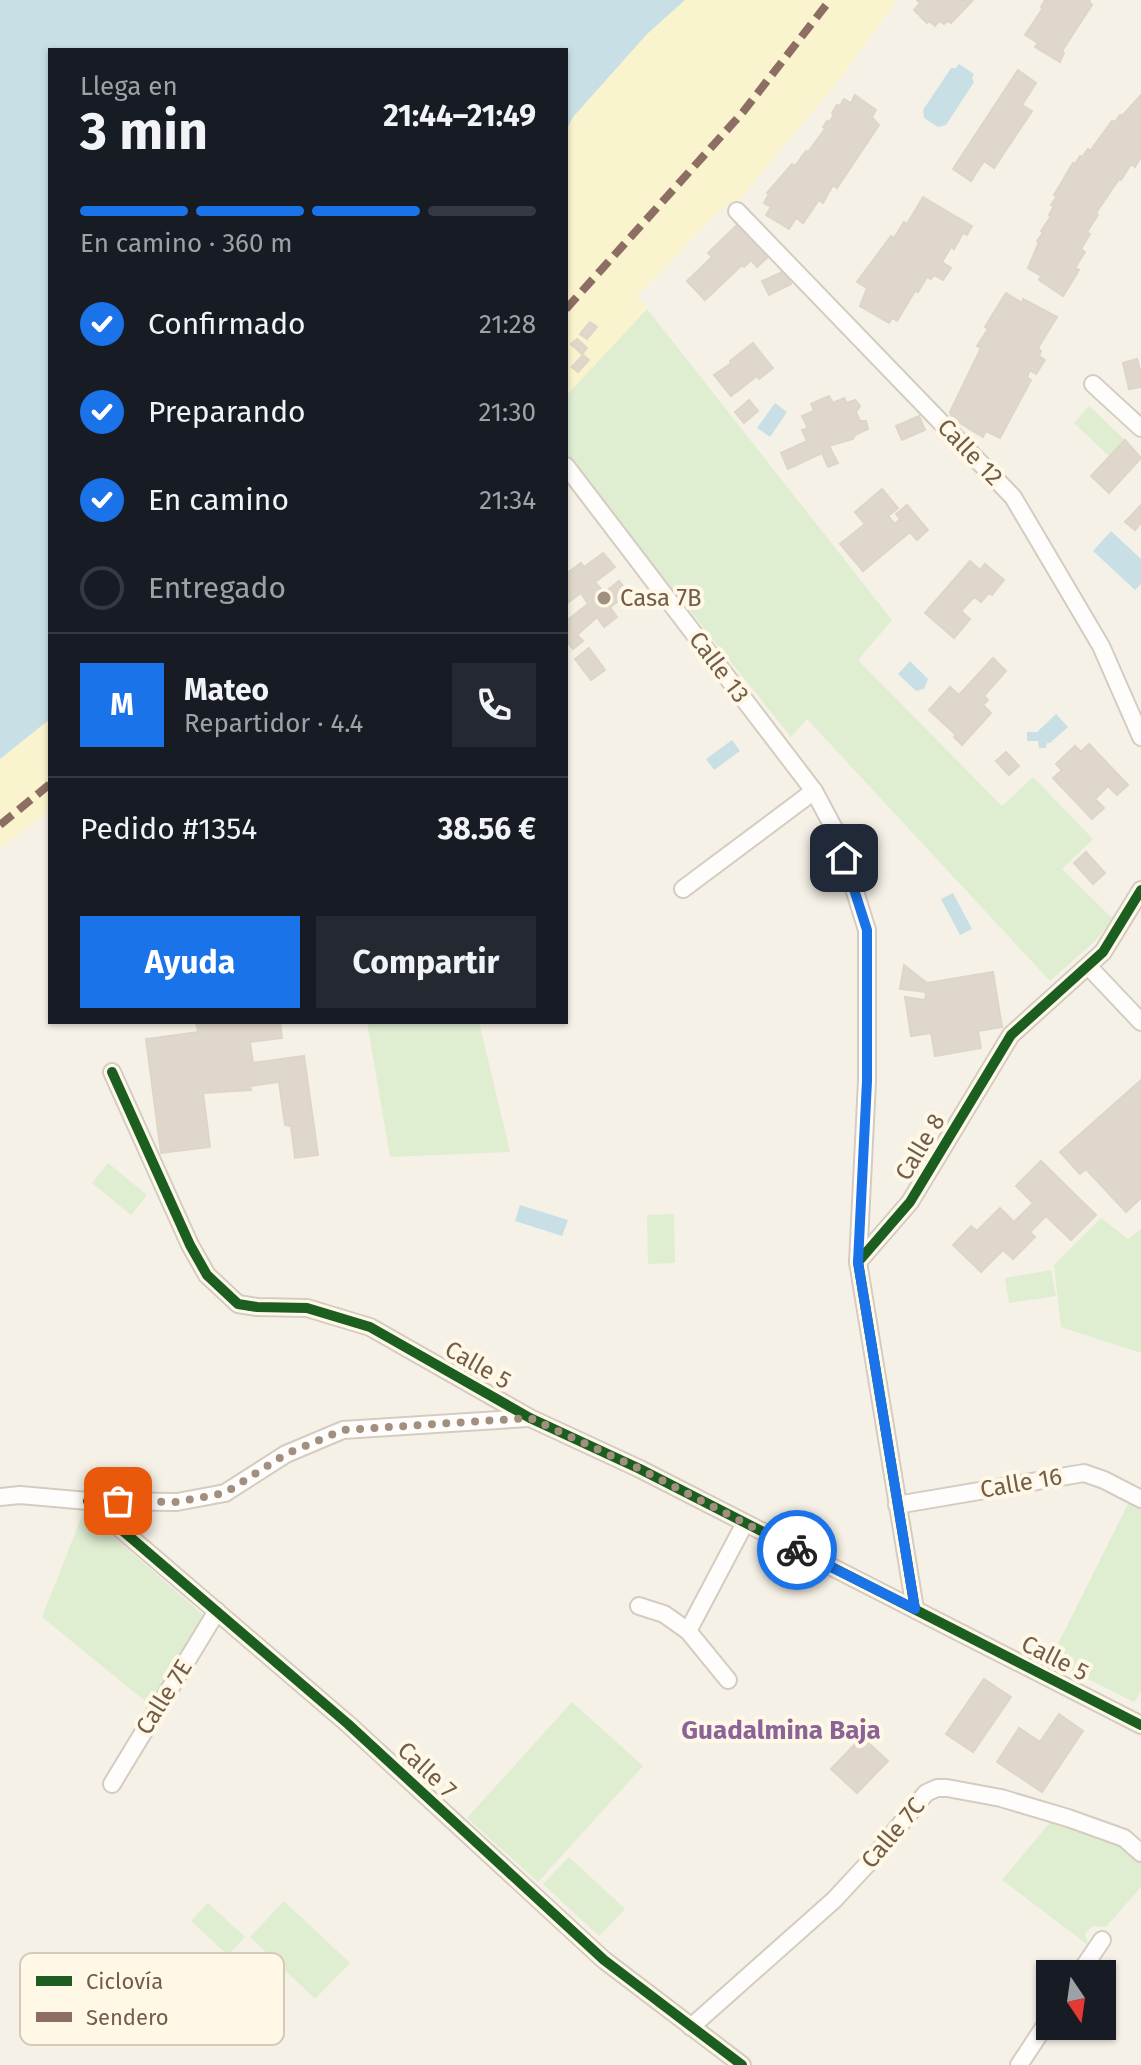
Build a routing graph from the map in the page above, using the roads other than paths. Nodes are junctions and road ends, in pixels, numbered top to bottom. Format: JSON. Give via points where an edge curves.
{"nodes":[{"id":1,"x":737,"y":211,"type":"dead end"},
{"id":2,"x":1093,"y":384,"type":"dead end"},
{"id":3,"x":1141,"y":428,"type":"edge"},
{"id":4,"x":568,"y":469,"type":"edge"},
{"id":5,"x":1141,"y":737,"type":"edge"},
{"id":6,"x":814,"y":791,"type":"junction"},
{"id":7,"x":683,"y":889,"type":"dead end"},
{"id":8,"x":1141,"y":890,"type":"edge"},
{"id":9,"x":1089,"y":967,"type":"junction"},
{"id":10,"x":1141,"y":1022,"type":"edge"},
{"id":11,"x":112,"y":1072,"type":"dead end"},
{"id":12,"x":858,"y":1262,"type":"junction"},
{"id":13,"x":530,"y":1418,"type":"junction"},
{"id":14,"x":0,"y":1497,"type":"edge"},
{"id":15,"x":1141,"y":1499,"type":"edge"},
{"id":16,"x":88,"y":1501,"type":"junction"},
{"id":17,"x":897,"y":1505,"type":"junction"},
{"id":18,"x":745,"y":1523,"type":"junction"},
{"id":19,"x":639,"y":1606,"type":"dead end"},
{"id":20,"x":915,"y":1609,"type":"junction"},
{"id":21,"x":217,"y":1611,"type":"junction"},
{"id":22,"x":688,"y":1631,"type":"junction"},
{"id":23,"x":728,"y":1680,"type":"dead end"},
{"id":24,"x":1141,"y":1725,"type":"edge"},
{"id":25,"x":112,"y":1784,"type":"dead end"},
{"id":26,"x":1141,"y":1853,"type":"edge"},
{"id":27,"x":1102,"y":1940,"type":"dead end"},
{"id":28,"x":1088,"y":1960,"type":"edge"},
{"id":29,"x":691,"y":2027,"type":"junction"},
{"id":30,"x":1036,"y":2039,"type":"edge"},
{"id":31,"x":742,"y":2065,"type":"edge"},
{"id":32,"x":1019,"y":2065,"type":"edge"}],
"edges":[{"from":1,"to":5,"type":"street","name":"Calle 12","via":[[1013,497],[1101,646]]},
{"from":2,"to":3,"type":"street"},
{"from":4,"to":6,"type":"street","name":"Calle 13"},
{"from":6,"to":7,"type":"street"},
{"from":6,"to":12,"type":"street","name":"Calle 13","via":[[837,834],[867,930],[867,1081]]},
{"from":8,"to":9,"type":"street","name":"Calle 8"},
{"from":9,"to":10,"type":"street"},
{"from":9,"to":12,"type":"street","name":"Calle 8","via":[[1011,1035],[910,1202]]},
{"from":11,"to":13,"type":"street","name":"Calle 5","via":[[190,1245],[207,1275],[238,1304],[307,1308],[370,1327]]},
{"from":12,"to":17,"type":"street"},
{"from":13,"to":16,"type":"street","via":[[343,1430],[286,1454],[225,1493],[177,1502]]},
{"from":13,"to":18,"type":"street","name":"Calle 5"},
{"from":14,"to":16,"type":"street"},
{"from":15,"to":17,"type":"street","name":"Calle 16","via":[[1084,1473]]},
{"from":16,"to":21,"type":"street","name":"Calle 7"},
{"from":17,"to":20,"type":"street"},
{"from":18,"to":20,"type":"street","name":"Calle 5"},
{"from":18,"to":22,"type":"street"},
{"from":19,"to":22,"type":"street","via":[[664,1614]]},
{"from":20,"to":24,"type":"street","name":"Calle 5"},
{"from":21,"to":25,"type":"street","name":"Calle 7E"},
{"from":21,"to":29,"type":"street","name":"Calle 7","via":[[604,1960]]},
{"from":22,"to":23,"type":"street"},
{"from":26,"to":29,"type":"street","name":"Calle 7C","via":[[1124,1838],[1068,1818],[1001,1798],[937,1788],[926,1793],[834,1900]]},
{"from":27,"to":28,"type":"street"},
{"from":29,"to":31,"type":"street","name":"Calle 7"},
{"from":30,"to":32,"type":"street"}]}
